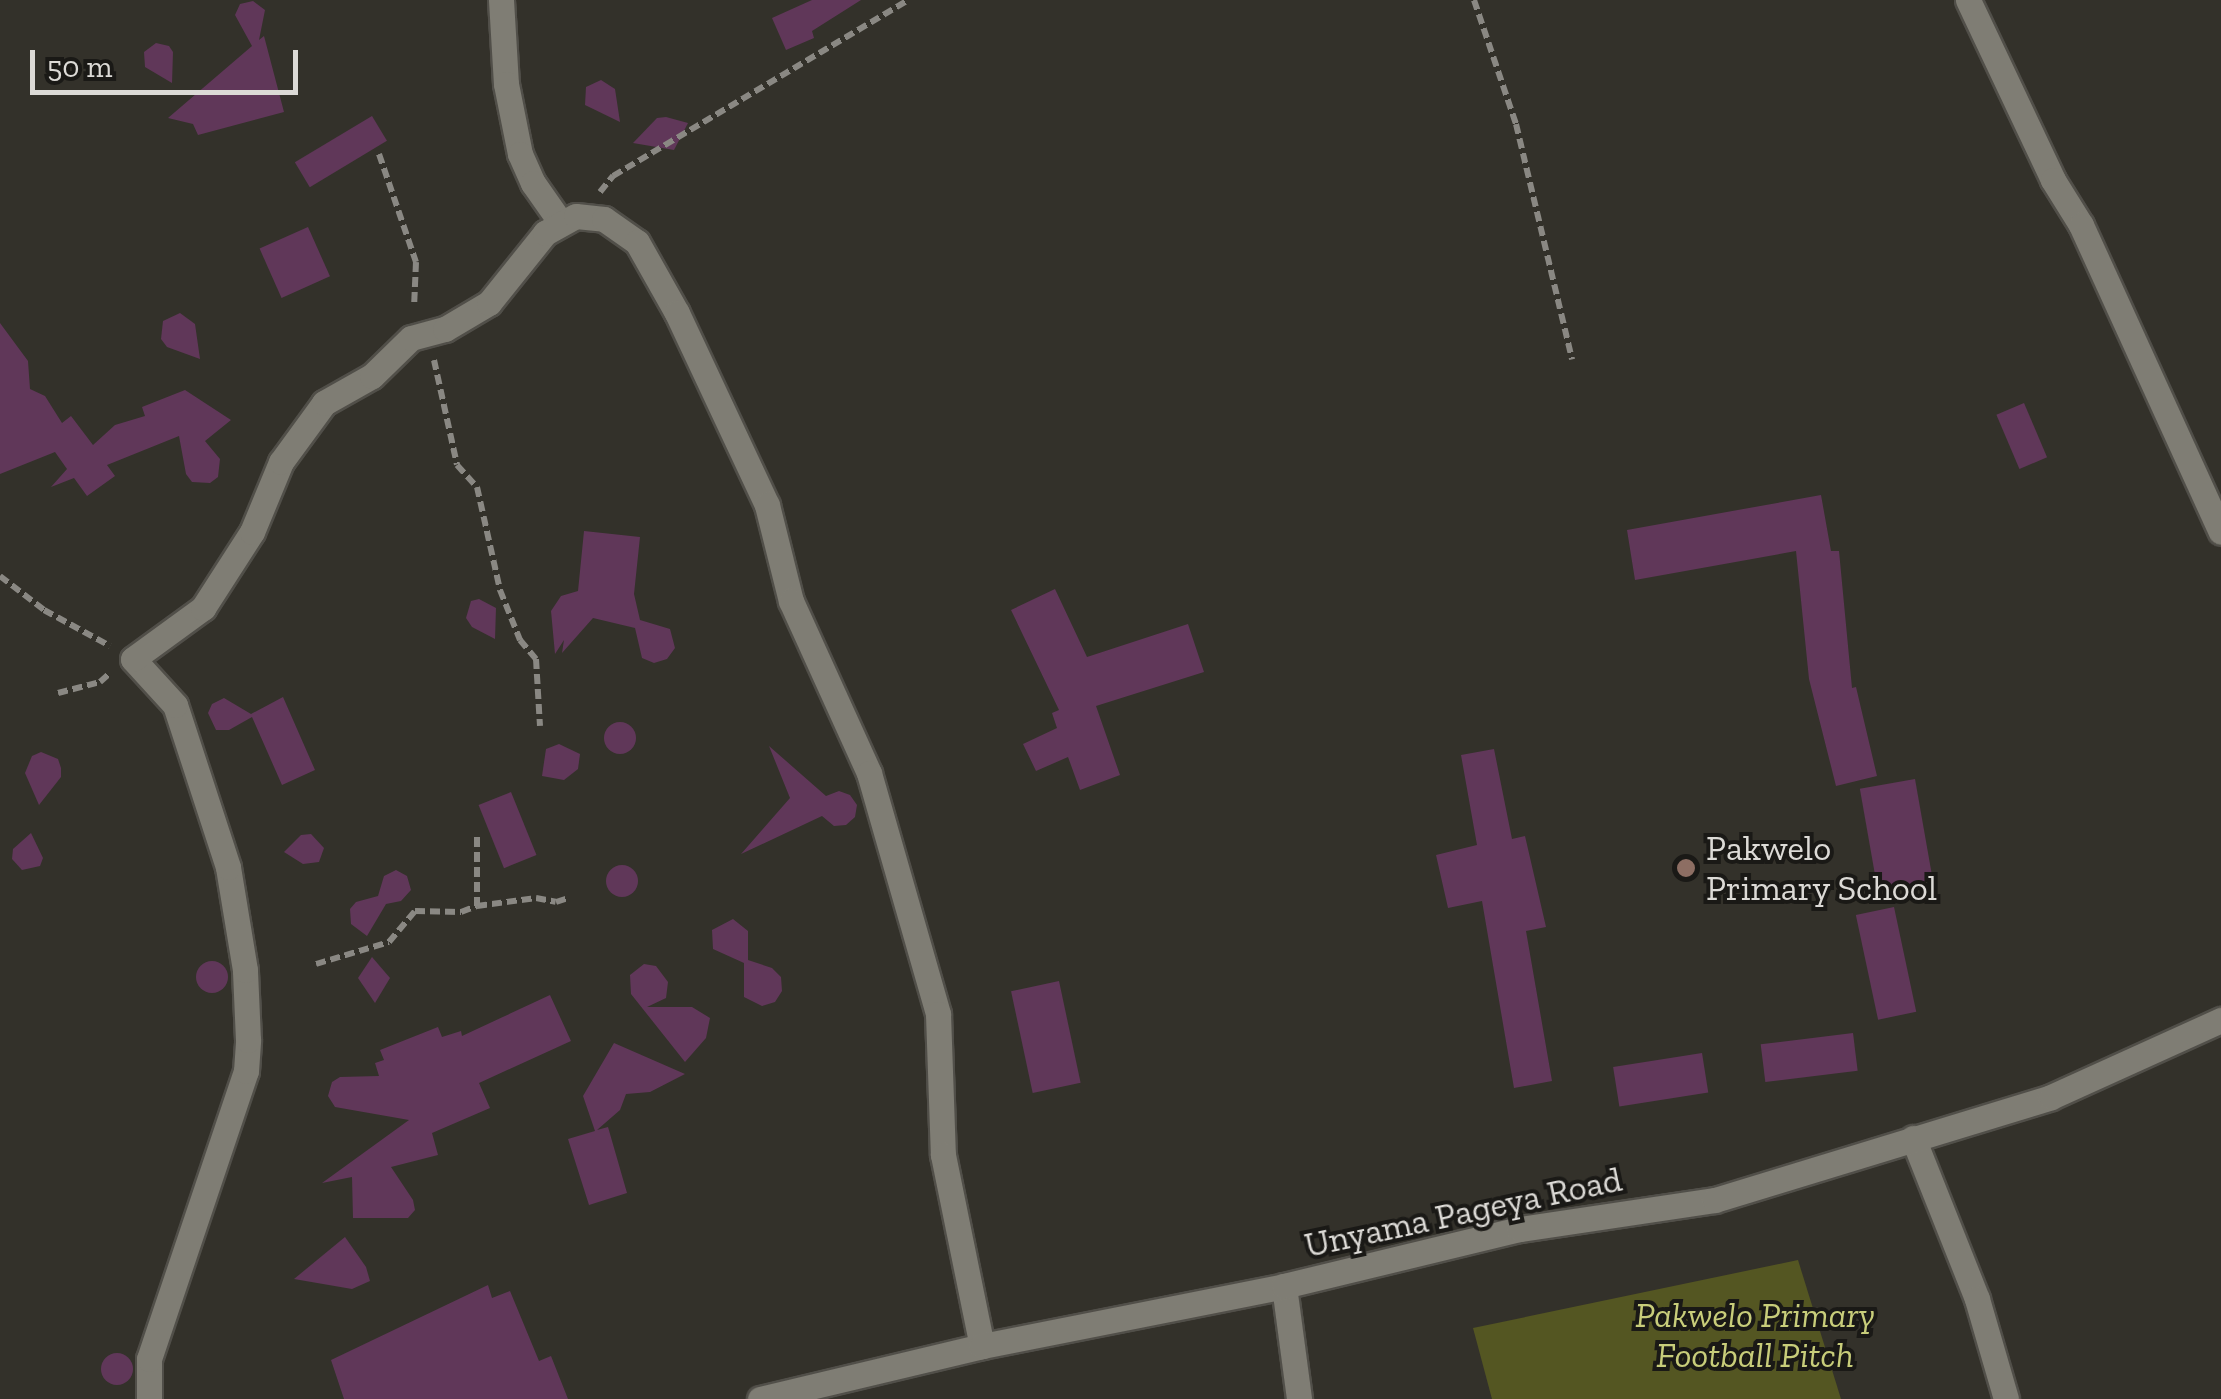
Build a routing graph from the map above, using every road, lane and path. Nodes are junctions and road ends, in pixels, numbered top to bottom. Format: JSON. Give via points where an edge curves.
{"nodes":[{"id":1,"x":500,"y":0,"type":"edge"},
{"id":2,"x":908,"y":0,"type":"edge"},
{"id":3,"x":1474,"y":0,"type":"edge"},
{"id":4,"x":1968,"y":0,"type":"edge"},
{"id":5,"x":379,"y":154,"type":"dead end"},
{"id":6,"x":604,"y":219,"type":"junction"},
{"id":7,"x":561,"y":223,"type":"junction"},
{"id":8,"x":420,"y":344,"type":"junction"},
{"id":9,"x":1572,"y":359,"type":"dead end"},
{"id":10,"x":2221,"y":532,"type":"edge"},
{"id":11,"x":0,"y":576,"type":"edge"},
{"id":12,"x":133,"y":659,"type":"junction"},
{"id":13,"x":540,"y":726,"type":"dead end"},
{"id":14,"x":476,"y":837,"type":"dead end"},
{"id":15,"x":568,"y":898,"type":"dead end"},
{"id":16,"x":476,"y":906,"type":"junction"},
{"id":17,"x":316,"y":964,"type":"dead end"},
{"id":18,"x":2221,"y":1020,"type":"edge"},
{"id":19,"x":1913,"y":1138,"type":"junction"},
{"id":20,"x":1284,"y":1286,"type":"junction"},
{"id":21,"x":982,"y":1346,"type":"junction"},
{"id":22,"x":149,"y":1399,"type":"edge"},
{"id":23,"x":760,"y":1399,"type":"edge"},
{"id":24,"x":1299,"y":1399,"type":"edge"},
{"id":25,"x":2006,"y":1399,"type":"edge"}],
"edges":[{"from":1,"to":7,"type":"street","via":[[520,154]]},
{"from":2,"to":6,"type":"path","via":[[613,176],[595,200]]},
{"from":3,"to":9,"type":"path","via":[[1516,124]]},
{"from":4,"to":10,"type":"street","via":[[2053,180],[2081,224]]},
{"from":5,"to":8,"type":"path","via":[[416,262]]},
{"from":6,"to":7,"type":"street","via":[[576,216]]},
{"from":6,"to":21,"type":"street","via":[[638,242],[678,313],[767,505],[792,601],[869,773],[938,1014],[943,1155]]},
{"from":7,"to":8,"type":"street","via":[[544,233],[489,302]]},
{"from":8,"to":12,"type":"street","via":[[324,404],[281,462],[252,532],[203,608]]},
{"from":8,"to":13,"type":"path","via":[[440,374],[458,465],[483,504],[500,590],[520,640],[536,659]]},
{"from":11,"to":12,"type":"path","via":[[44,610]]},
{"from":12,"to":22,"type":"street","via":[[174,706],[228,867],[245,970],[248,1040],[246,1071],[149,1359]]},
{"from":14,"to":16,"type":"path"},
{"from":15,"to":16,"type":"path"},
{"from":16,"to":17,"type":"path","via":[[415,911],[389,942]]},
{"from":18,"to":19,"type":"street","name":"Unyama Pageya Road","via":[[2051,1097]]},
{"from":19,"to":20,"type":"street","name":"Unyama Pageya Road","via":[[1715,1200],[1520,1229]]},
{"from":19,"to":25,"type":"street","via":[[1977,1299]]},
{"from":20,"to":21,"type":"street","name":"Unyama Pageya Road"},
{"from":20,"to":24,"type":"street"},
{"from":21,"to":23,"type":"street","name":"Unyama Pageya Road"}]}
